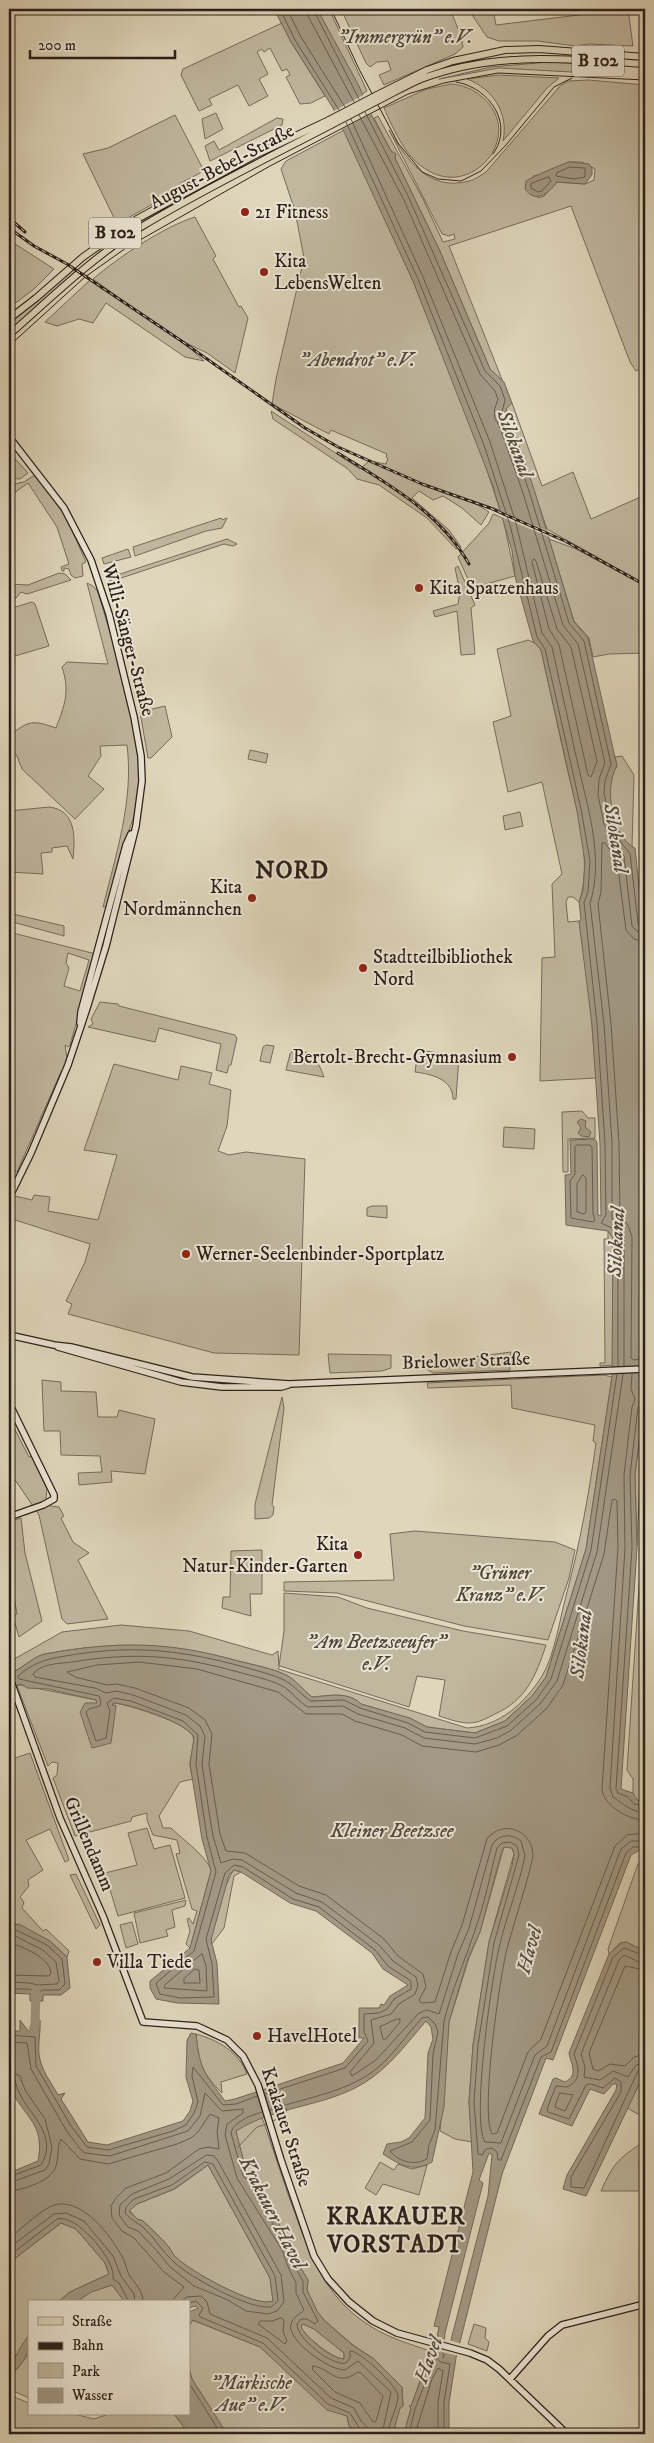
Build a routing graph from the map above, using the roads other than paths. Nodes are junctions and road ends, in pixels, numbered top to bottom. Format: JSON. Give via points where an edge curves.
{"nodes":[{"id":1,"x":645,"y":57,"type":"edge"},
{"id":2,"x":645,"y":64,"type":"edge"},
{"id":3,"x":378,"y":98,"type":"junction"},
{"id":4,"x":330,"y":123,"type":"junction"},
{"id":5,"x":9,"y":319,"type":"edge"},
{"id":6,"x":9,"y":335,"type":"edge"},
{"id":7,"x":9,"y":432,"type":"edge"},
{"id":8,"x":9,"y":437,"type":"edge"},
{"id":9,"x":21,"y":453,"type":"junction"},
{"id":10,"x":136,"y":826,"type":"junction"},
{"id":11,"x":79,"y":1033,"type":"junction"},
{"id":12,"x":9,"y":1198,"type":"edge"},
{"id":13,"x":9,"y":1335,"type":"edge"},
{"id":14,"x":645,"y":1369,"type":"edge"},
{"id":15,"x":9,"y":1403,"type":"edge"},
{"id":16,"x":9,"y":1517,"type":"edge"},
{"id":17,"x":9,"y":1676,"type":"edge"},
{"id":18,"x":143,"y":2022,"type":"joint"},
{"id":19,"x":645,"y":2304,"type":"edge"},
{"id":20,"x":510,"y":2379,"type":"junction"},
{"id":21,"x":567,"y":2434,"type":"edge"}],
"edges":[{"from":1,"to":3,"type":"main road","name":"August-Bebel-Straße","number":"B 102","via":[[505,50],[471,56],[428,70]]},
{"from":2,"to":3,"type":"main road","name":"August-Bebel-Straße","number":"B 102","via":[[531,58],[473,66],[421,79]]},
{"from":3,"to":4,"type":"main road","name":"August-Bebel-Straße","number":"B 102","bridge":true},
{"from":4,"to":5,"type":"main road","name":"August-Bebel-Straße","number":"B 102","via":[[253,156],[137,220],[94,248]]},
{"from":4,"to":6,"type":"main road","name":"August-Bebel-Straße","number":"B 102","via":[[141,228],[80,273]]},
{"from":7,"to":9,"type":"main road","name":"Willi-Sänger-Straße"},
{"from":8,"to":9,"type":"main road","name":"Willi-Sänger-Straße"},
{"from":9,"to":10,"type":"main road","name":"Willi-Sänger-Straße","via":[[72,522],[101,586],[140,747],[142,781]]},
{"from":10,"to":11,"type":"main road","name":"Willi-Sänger-Straße","via":[[108,940]]},
{"from":10,"to":11,"type":"main road","name":"Willi-Sänger-Straße","via":[[126,845],[81,1012]]},
{"from":11,"to":12,"type":"main road","name":"Willi-Sänger-Straße","via":[[31,1154]]},
{"from":13,"to":14,"type":"main road","name":"Brielower Straße","via":[[181,1382],[213,1386],[282,1387],[289,1384]]},
{"from":15,"to":16,"type":"main road","via":[[54,1499]]},
{"from":17,"to":18,"type":"main road","name":"Grillendamm","via":[[60,1818],[103,1916]]},
{"from":18,"to":20,"type":"main road","name":"Krakauer Straße","via":[[190,2025],[219,2035],[244,2056],[258,2086],[308,2241],[328,2279],[349,2302],[372,2321],[397,2333],[470,2353],[493,2364]]},
{"from":19,"to":20,"type":"main road","via":[[562,2325]]},
{"from":20,"to":21,"type":"main road","name":"Krakauer Straße"}]}
